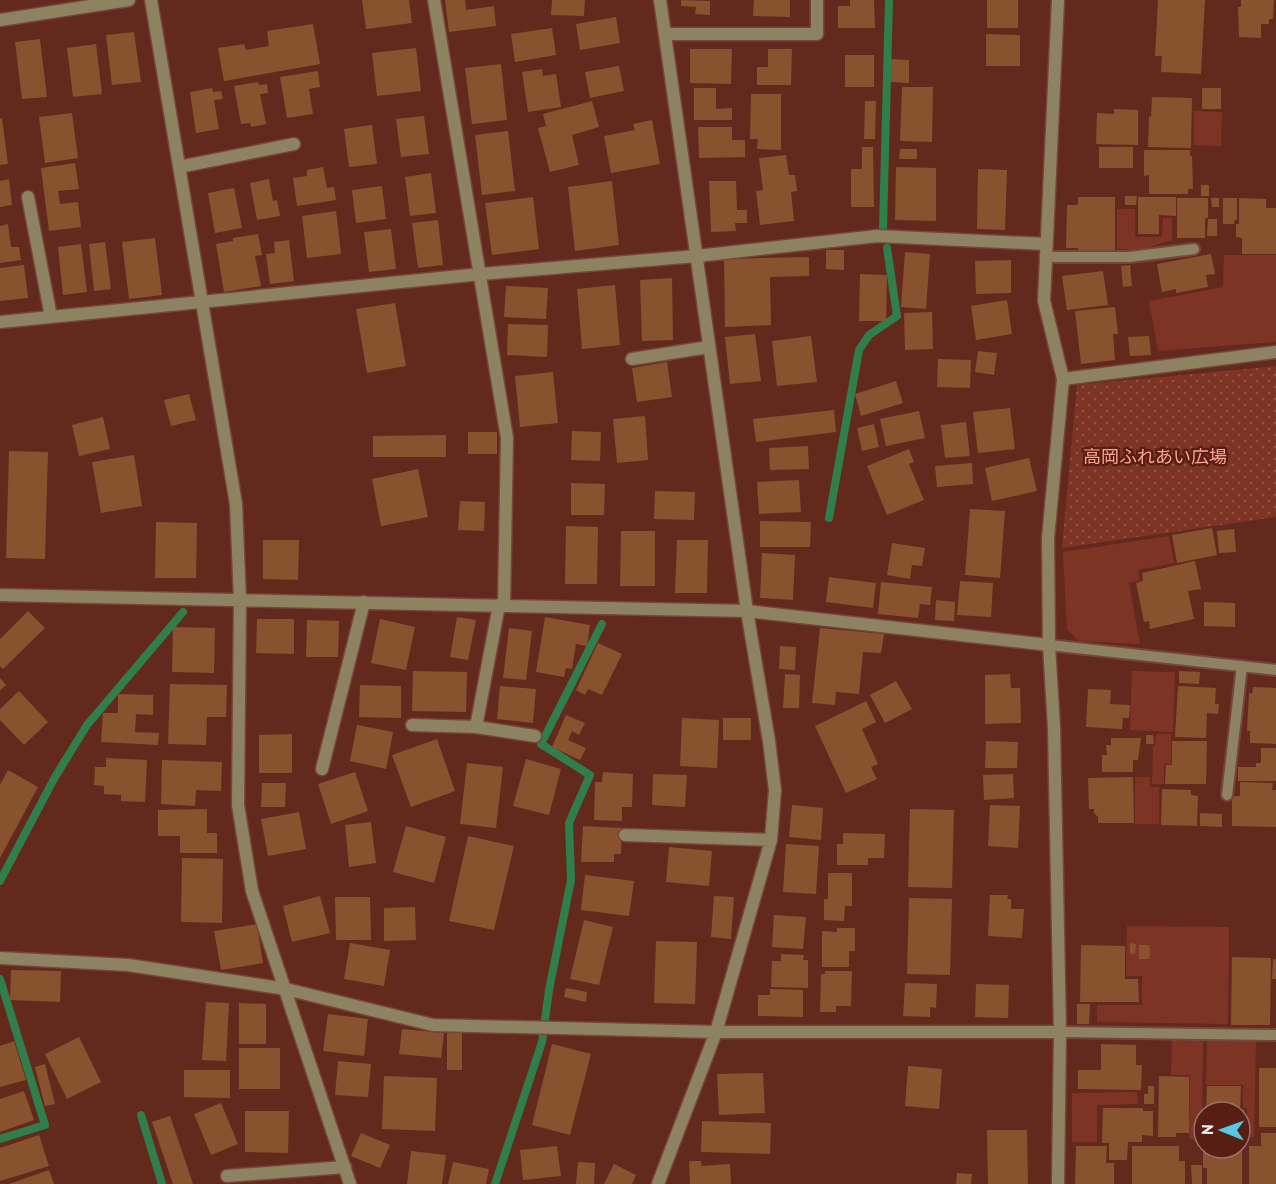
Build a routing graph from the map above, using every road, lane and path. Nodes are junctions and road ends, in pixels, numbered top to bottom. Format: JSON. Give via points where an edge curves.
{"nodes":[{"id":1,"x":129,"y":0,"type":"edge"},
{"id":2,"x":151,"y":0,"type":"edge"},
{"id":3,"x":434,"y":0,"type":"edge"},
{"id":4,"x":660,"y":0,"type":"edge"},
{"id":5,"x":817,"y":0,"type":"edge"},
{"id":6,"x":1058,"y":0,"type":"edge"},
{"id":7,"x":0,"y":20,"type":"edge"},
{"id":8,"x":665,"y":33,"type":"junction"},
{"id":9,"x":294,"y":144,"type":"dead end"},
{"id":10,"x":179,"y":167,"type":"junction"},
{"id":11,"x":28,"y":197,"type":"dead end"},
{"id":12,"x":1194,"y":249,"type":"dead end"},
{"id":13,"x":1046,"y":250,"type":"junction"},
{"id":14,"x":697,"y":256,"type":"junction"},
{"id":15,"x":481,"y":274,"type":"junction"},
{"id":16,"x":202,"y":303,"type":"junction"},
{"id":17,"x":51,"y":317,"type":"junction"},
{"id":18,"x":0,"y":322,"type":"edge"},
{"id":19,"x":709,"y":346,"type":"junction"},
{"id":20,"x":1276,"y":352,"type":"edge"},
{"id":21,"x":632,"y":359,"type":"dead end"},
{"id":22,"x":1064,"y":379,"type":"junction"},
{"id":23,"x":0,"y":595,"type":"edge"},
{"id":24,"x":240,"y":600,"type":"junction"},
{"id":25,"x":364,"y":602,"type":"junction"},
{"id":26,"x":501,"y":605,"type":"junction"},
{"id":27,"x":747,"y":610,"type":"junction"},
{"id":28,"x":1049,"y":645,"type":"junction"},
{"id":29,"x":1242,"y":666,"type":"junction"},
{"id":30,"x":1276,"y":670,"type":"edge"},
{"id":31,"x":412,"y":724,"type":"dead end"},
{"id":32,"x":476,"y":728,"type":"junction"},
{"id":33,"x":534,"y":736,"type":"dead end"},
{"id":34,"x":322,"y":769,"type":"dead end"},
{"id":35,"x":1227,"y":795,"type":"dead end"},
{"id":36,"x":625,"y":835,"type":"dead end"},
{"id":37,"x":771,"y":840,"type":"junction"},
{"id":38,"x":0,"y":958,"type":"edge"},
{"id":39,"x":286,"y":988,"type":"junction"},
{"id":40,"x":716,"y":1032,"type":"junction"},
{"id":41,"x":1060,"y":1032,"type":"junction"},
{"id":42,"x":1276,"y":1035,"type":"edge"},
{"id":43,"x":345,"y":1167,"type":"junction"},
{"id":44,"x":227,"y":1176,"type":"dead end"},
{"id":45,"x":350,"y":1184,"type":"edge"},
{"id":46,"x":658,"y":1184,"type":"edge"},
{"id":47,"x":1058,"y":1184,"type":"edge"}],
"edges":[{"from":1,"to":7,"type":"street"},
{"from":2,"to":10,"type":"street"},
{"from":3,"to":15,"type":"street"},
{"from":4,"to":8,"type":"street"},
{"from":5,"to":8,"type":"street","via":[[817,34]]},
{"from":6,"to":13,"type":"street"},
{"from":8,"to":14,"type":"street"},
{"from":9,"to":10,"type":"street"},
{"from":10,"to":16,"type":"street"},
{"from":11,"to":17,"type":"street"},
{"from":12,"to":13,"type":"lane","via":[[1129,257]]},
{"from":13,"to":14,"type":"street","via":[[877,236]]},
{"from":13,"to":22,"type":"street","via":[[1044,301]]},
{"from":14,"to":15,"type":"street"},
{"from":14,"to":19,"type":"street"},
{"from":15,"to":16,"type":"street"},
{"from":15,"to":26,"type":"street","via":[[507,438]]},
{"from":16,"to":17,"type":"street"},
{"from":16,"to":24,"type":"street","via":[[236,504]]},
{"from":17,"to":18,"type":"street"},
{"from":19,"to":21,"type":"street"},
{"from":19,"to":27,"type":"street"},
{"from":20,"to":22,"type":"street"},
{"from":22,"to":28,"type":"street","via":[[1048,538]]},
{"from":23,"to":24,"type":"street"},
{"from":24,"to":25,"type":"street"},
{"from":24,"to":39,"type":"street","via":[[238,805],[252,891]]},
{"from":25,"to":26,"type":"street"},
{"from":25,"to":34,"type":"street"},
{"from":26,"to":27,"type":"street"},
{"from":26,"to":32,"type":"street"},
{"from":27,"to":28,"type":"street"},
{"from":27,"to":37,"type":"street","via":[[775,790]]},
{"from":28,"to":29,"type":"lane"},
{"from":28,"to":41,"type":"street"},
{"from":29,"to":30,"type":"lane"},
{"from":29,"to":35,"type":"lane"},
{"from":31,"to":32,"type":"street"},
{"from":32,"to":33,"type":"street"},
{"from":36,"to":37,"type":"street"},
{"from":37,"to":40,"type":"street"},
{"from":38,"to":39,"type":"street","via":[[128,965]]},
{"from":39,"to":40,"type":"street","via":[[433,1025]]},
{"from":39,"to":43,"type":"street"},
{"from":40,"to":41,"type":"street"},
{"from":40,"to":46,"type":"street"},
{"from":41,"to":42,"type":"lane"},
{"from":41,"to":47,"type":"street"},
{"from":43,"to":44,"type":"street"},
{"from":43,"to":45,"type":"street"}]}
